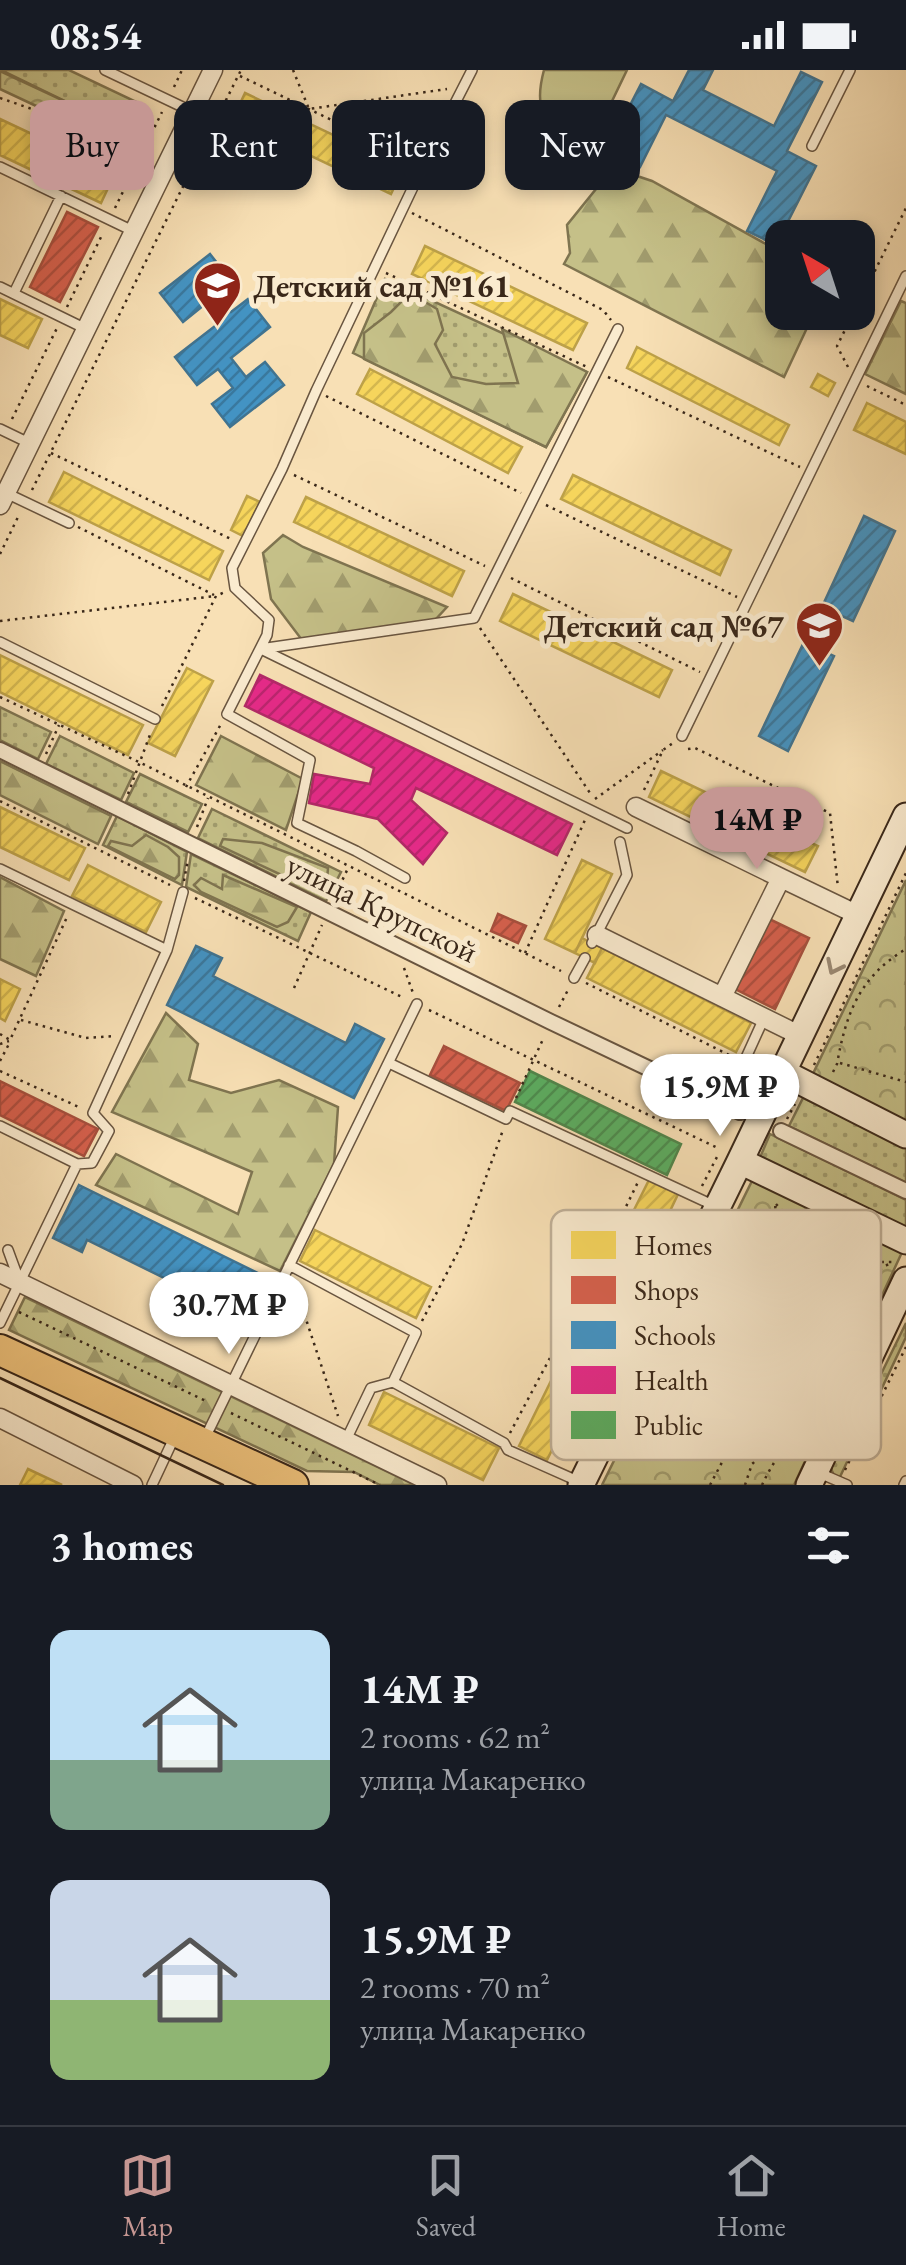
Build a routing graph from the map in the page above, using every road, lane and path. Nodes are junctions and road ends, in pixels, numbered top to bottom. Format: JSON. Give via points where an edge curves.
{"nodes":[{"id":1,"x":104,"y":70,"type":"edge"},
{"id":2,"x":182,"y":70,"type":"edge"},
{"id":3,"x":213,"y":70,"type":"edge"},
{"id":4,"x":293,"y":70,"type":"edge"},
{"id":5,"x":472,"y":70,"type":"edge"},
{"id":6,"x":850,"y":70,"type":"edge"},
{"id":7,"x":240,"y":73,"type":"edge"},
{"id":8,"x":463,"y":86,"type":"junction"},
{"id":9,"x":155,"y":94,"type":"junction"},
{"id":10,"x":0,"y":98,"type":"edge"},
{"id":11,"x":152,"y":100,"type":"edge"},
{"id":12,"x":168,"y":100,"type":"junction"},
{"id":13,"x":199,"y":100,"type":"edge"},
{"id":14,"x":292,"y":100,"type":"edge"},
{"id":15,"x":305,"y":100,"type":"edge"},
{"id":16,"x":456,"y":100,"type":"edge"},
{"id":17,"x":174,"y":103,"type":"edge"},
{"id":18,"x":30,"y":109,"type":"edge"},
{"id":19,"x":312,"y":109,"type":"edge"},
{"id":20,"x":154,"y":128,"type":"edge"},
{"id":21,"x":812,"y":146,"type":"dead end"},
{"id":22,"x":174,"y":151,"type":"edge"},
{"id":23,"x":0,"y":167,"type":"edge"},
{"id":24,"x":124,"y":190,"type":"edge"},
{"id":25,"x":412,"y":190,"type":"edge"},
{"id":26,"x":60,"y":196,"type":"junction"},
{"id":27,"x":403,"y":208,"type":"junction"},
{"id":28,"x":906,"y":208,"type":"edge"},
{"id":29,"x":109,"y":220,"type":"junction"},
{"id":30,"x":134,"y":232,"type":"junction"},
{"id":31,"x":875,"y":271,"type":"edge"},
{"id":32,"x":906,"y":276,"type":"edge"},
{"id":33,"x":0,"y":287,"type":"edge"},
{"id":34,"x":14,"y":294,"type":"junction"},
{"id":35,"x":62,"y":317,"type":"junction"},
{"id":36,"x":86,"y":329,"type":"junction"},
{"id":37,"x":618,"y":329,"type":"joint"},
{"id":38,"x":846,"y":330,"type":"edge"},
{"id":39,"x":855,"y":380,"type":"junction"},
{"id":40,"x":906,"y":405,"type":"edge"},
{"id":41,"x":3,"y":431,"type":"edge"},
{"id":42,"x":30,"y":444,"type":"junction"},
{"id":43,"x":50,"y":453,"type":"junction"},
{"id":44,"x":2,"y":501,"type":"edge"},
{"id":45,"x":26,"y":502,"type":"junction"},
{"id":46,"x":65,"y":524,"type":"joint"},
{"id":47,"x":244,"y":545,"type":"junction"},
{"id":48,"x":0,"y":554,"type":"edge"},
{"id":49,"x":235,"y":588,"type":"junction"},
{"id":50,"x":216,"y":596,"type":"junction"},
{"id":51,"x":474,"y":618,"type":"junction"},
{"id":52,"x":0,"y":621,"type":"edge"},
{"id":53,"x":0,"y":642,"type":"edge"},
{"id":54,"x":260,"y":649,"type":"junction"},
{"id":55,"x":0,"y":697,"type":"edge"},
{"id":56,"x":226,"y":714,"type":"junction"},
{"id":57,"x":155,"y":719,"type":"junction"},
{"id":58,"x":59,"y":725,"type":"junction"},
{"id":59,"x":682,"y":736,"type":"joint"},
{"id":60,"x":686,"y":749,"type":"dead end"},
{"id":61,"x":0,"y":750,"type":"edge"},
{"id":62,"x":663,"y":750,"type":"junction"},
{"id":63,"x":141,"y":764,"type":"junction"},
{"id":64,"x":39,"y":769,"type":"junction"},
{"id":65,"x":186,"y":787,"type":"junction"},
{"id":66,"x":208,"y":798,"type":"junction"},
{"id":67,"x":0,"y":801,"type":"edge"},
{"id":68,"x":636,"y":806,"type":"joint"},
{"id":69,"x":121,"y":809,"type":"junction"},
{"id":70,"x":590,"y":810,"type":"junction"},
{"id":71,"x":906,"y":816,"type":"edge"},
{"id":72,"x":626,"y":828,"type":"dead end"},
{"id":73,"x":620,"y":842,"type":"dead end"},
{"id":74,"x":190,"y":844,"type":"junction"},
{"id":75,"x":0,"y":869,"type":"edge"},
{"id":76,"x":906,"y":873,"type":"edge"},
{"id":77,"x":405,"y":878,"type":"dead end"},
{"id":78,"x":781,"y":878,"type":"junction"},
{"id":79,"x":182,"y":892,"type":"junction"},
{"id":80,"x":73,"y":904,"type":"junction"},
{"id":81,"x":849,"y":911,"type":"junction"},
{"id":82,"x":594,"y":939,"type":"joint"},
{"id":83,"x":397,"y":947,"type":"junction"},
{"id":84,"x":167,"y":950,"type":"junction"},
{"id":85,"x":906,"y":950,"type":"edge"},
{"id":86,"x":525,"y":953,"type":"junction"},
{"id":87,"x":585,"y":958,"type":"dead end"},
{"id":88,"x":574,"y":978,"type":"junction"},
{"id":89,"x":722,"y":997,"type":"junction"},
{"id":90,"x":417,"y":1004,"type":"junction"},
{"id":91,"x":764,"y":1018,"type":"junction"},
{"id":92,"x":20,"y":1020,"type":"junction"},
{"id":93,"x":0,"y":1034,"type":"edge"},
{"id":94,"x":128,"y":1036,"type":"junction"},
{"id":95,"x":801,"y":1036,"type":"junction"},
{"id":96,"x":10,"y":1040,"type":"junction"},
{"id":97,"x":0,"y":1044,"type":"edge"},
{"id":98,"x":532,"y":1059,"type":"junction"},
{"id":99,"x":0,"y":1062,"type":"edge"},
{"id":100,"x":744,"y":1062,"type":"joint"},
{"id":101,"x":389,"y":1063,"type":"junction"},
{"id":102,"x":837,"y":1063,"type":"junction"},
{"id":103,"x":0,"y":1071,"type":"edge"},
{"id":104,"x":782,"y":1072,"type":"junction"},
{"id":105,"x":808,"y":1076,"type":"dead end"},
{"id":106,"x":828,"y":1078,"type":"dead end"},
{"id":107,"x":906,"y":1084,"type":"edge"},
{"id":108,"x":799,"y":1095,"type":"dead end"},
{"id":109,"x":740,"y":1112,"type":"dead end"},
{"id":110,"x":93,"y":1113,"type":"junction"},
{"id":111,"x":508,"y":1115,"type":"junction"},
{"id":112,"x":0,"y":1126,"type":"edge"},
{"id":113,"x":781,"y":1131,"type":"joint"},
{"id":114,"x":906,"y":1135,"type":"edge"},
{"id":115,"x":731,"y":1156,"type":"junction"},
{"id":116,"x":78,"y":1164,"type":"junction"},
{"id":117,"x":644,"y":1173,"type":"junction"},
{"id":118,"x":906,"y":1190,"type":"edge"},
{"id":119,"x":717,"y":1207,"type":"junction"},
{"id":120,"x":626,"y":1210,"type":"edge"},
{"id":121,"x":716,"y":1210,"type":"edge"},
{"id":122,"x":842,"y":1210,"type":"edge"},
{"id":123,"x":881,"y":1229,"type":"edge"},
{"id":124,"x":906,"y":1241,"type":"edge"},
{"id":125,"x":8,"y":1250,"type":"dead end"},
{"id":126,"x":881,"y":1262,"type":"edge"},
{"id":127,"x":289,"y":1266,"type":"junction"},
{"id":128,"x":881,"y":1267,"type":"edge"},
{"id":129,"x":0,"y":1273,"type":"edge"},
{"id":130,"x":906,"y":1280,"type":"edge"},
{"id":131,"x":20,"y":1282,"type":"junction"},
{"id":132,"x":18,"y":1311,"type":"dead end"},
{"id":133,"x":0,"y":1323,"type":"edge"},
{"id":134,"x":416,"y":1333,"type":"junction"},
{"id":135,"x":881,"y":1333,"type":"edge"},
{"id":136,"x":906,"y":1347,"type":"edge"},
{"id":137,"x":0,"y":1350,"type":"edge"},
{"id":138,"x":551,"y":1356,"type":"edge"},
{"id":139,"x":393,"y":1382,"type":"junction"},
{"id":140,"x":231,"y":1384,"type":"junction"},
{"id":141,"x":881,"y":1401,"type":"edge"},
{"id":142,"x":220,"y":1408,"type":"junction"},
{"id":143,"x":0,"y":1418,"type":"edge"},
{"id":144,"x":340,"y":1421,"type":"dead end"},
{"id":145,"x":190,"y":1436,"type":"junction"},
{"id":146,"x":346,"y":1440,"type":"junction"},
{"id":147,"x":504,"y":1443,"type":"junction"},
{"id":148,"x":593,"y":1460,"type":"edge"},
{"id":149,"x":722,"y":1460,"type":"edge"},
{"id":150,"x":756,"y":1460,"type":"edge"},
{"id":151,"x":777,"y":1460,"type":"edge"},
{"id":152,"x":854,"y":1460,"type":"edge"},
{"id":153,"x":812,"y":1478,"type":"edge"},
{"id":154,"x":113,"y":1481,"type":"edge"},
{"id":155,"x":843,"y":1483,"type":"edge"},
{"id":156,"x":581,"y":1484,"type":"edge"},
{"id":157,"x":134,"y":1485,"type":"edge"},
{"id":158,"x":152,"y":1485,"type":"edge"},
{"id":159,"x":293,"y":1485,"type":"edge"},
{"id":160,"x":380,"y":1485,"type":"edge"},
{"id":161,"x":437,"y":1485,"type":"edge"},
{"id":162,"x":710,"y":1485,"type":"edge"},
{"id":163,"x":745,"y":1485,"type":"edge"},
{"id":164,"x":762,"y":1485,"type":"edge"}],
"edges":[{"from":1,"to":9,"type":"lane"},
{"from":2,"to":12,"type":"path"},
{"from":3,"to":13,"type":"street"},
{"from":4,"to":15,"type":"path"},
{"from":5,"to":8,"type":"lane"},
{"from":6,"to":21,"type":"lane"},
{"from":7,"to":14,"type":"path"},
{"from":7,"to":43,"type":"path"},
{"from":8,"to":16,"type":"lane"},
{"from":8,"to":19,"type":"path"},
{"from":9,"to":11,"type":"path"},
{"from":9,"to":12,"type":"lane"},
{"from":10,"to":18,"type":"path"},
{"from":12,"to":17,"type":"lane"},
{"from":12,"to":20,"type":"path"},
{"from":22,"to":30,"type":"street"},
{"from":23,"to":26,"type":"lane"},
{"from":24,"to":29,"type":"path"},
{"from":25,"to":27,"type":"lane"},
{"from":26,"to":29,"type":"lane"},
{"from":26,"to":34,"type":"lane"},
{"from":27,"to":37,"type":"path","via":[[603,310]]},
{"from":27,"to":47,"type":"lane"},
{"from":28,"to":31,"type":"path"},
{"from":29,"to":30,"type":"lane"},
{"from":29,"to":35,"type":"path"},
{"from":30,"to":36,"type":"street"},
{"from":32,"to":39,"type":"lane"},
{"from":33,"to":34,"type":"lane"},
{"from":34,"to":35,"type":"lane"},
{"from":35,"to":36,"type":"lane"},
{"from":35,"to":41,"type":"path"},
{"from":36,"to":42,"type":"street"},
{"from":37,"to":51,"type":"lane"},
{"from":38,"to":39,"type":"path","via":[[838,346]]},
{"from":39,"to":40,"type":"path"},
{"from":39,"to":59,"type":"lane"},
{"from":41,"to":42,"type":"lane"},
{"from":42,"to":44,"type":"street"},
{"from":43,"to":45,"type":"path"},
{"from":43,"to":47,"type":"path"},
{"from":44,"to":45,"type":"lane"},
{"from":45,"to":46,"type":"lane"},
{"from":45,"to":48,"type":"path"},
{"from":46,"to":50,"type":"path"},
{"from":47,"to":49,"type":"lane","via":[[232,568]]},
{"from":49,"to":50,"type":"path"},
{"from":49,"to":54,"type":"lane","via":[[268,620]]},
{"from":50,"to":52,"type":"path"},
{"from":50,"to":57,"type":"path"},
{"from":51,"to":54,"type":"lane"},
{"from":51,"to":62,"type":"path","via":[[594,800]]},
{"from":53,"to":57,"type":"lane"},
{"from":54,"to":56,"type":"lane"},
{"from":54,"to":70,"type":"lane"},
{"from":55,"to":58,"type":"path"},
{"from":56,"to":65,"type":"path"},
{"from":56,"to":77,"type":"lane","via":[[310,760],[297,824]]},
{"from":57,"to":63,"type":"path"},
{"from":58,"to":63,"type":"path"},
{"from":58,"to":64,"type":"path"},
{"from":59,"to":62,"type":"path"},
{"from":60,"to":81,"type":"path","via":[[830,812]]},
{"from":61,"to":64,"type":"street","name":"улица Крупской"},
{"from":62,"to":68,"type":"path"},
{"from":63,"to":65,"type":"path"},
{"from":63,"to":69,"type":"path"},
{"from":64,"to":69,"type":"street","name":"улица Крупской"},
{"from":65,"to":66,"type":"path"},
{"from":66,"to":74,"type":"path"},
{"from":66,"to":86,"type":"path"},
{"from":67,"to":79,"type":"path"},
{"from":68,"to":78,"type":"street"},
{"from":69,"to":74,"type":"street","name":"улица Крупской"},
{"from":70,"to":72,"type":"lane"},
{"from":70,"to":86,"type":"path"},
{"from":71,"to":81,"type":"main road"},
{"from":73,"to":82,"type":"lane","via":[[626,875]]},
{"from":74,"to":79,"type":"path"},
{"from":74,"to":83,"type":"street","name":"улица Крупской"},
{"from":75,"to":80,"type":"lane"},
{"from":76,"to":105,"type":"path"},
{"from":78,"to":81,"type":"street"},
{"from":78,"to":89,"type":"street"},
{"from":79,"to":84,"type":"lane"},
{"from":79,"to":90,"type":"path"},
{"from":80,"to":84,"type":"lane"},
{"from":80,"to":92,"type":"path"},
{"from":81,"to":95,"type":"main road","one_way":true},
{"from":82,"to":89,"type":"street"},
{"from":83,"to":90,"type":"path"},
{"from":83,"to":109,"type":"street","name":"улица Крупской"},
{"from":84,"to":94,"type":"lane"},
{"from":85,"to":102,"type":"path","via":[[854,1001]]},
{"from":86,"to":88,"type":"path"},
{"from":87,"to":88,"type":"lane"},
{"from":88,"to":100,"type":"path"},
{"from":89,"to":91,"type":"street"},
{"from":90,"to":98,"type":"path"},
{"from":90,"to":101,"type":"lane"},
{"from":91,"to":95,"type":"street"},
{"from":91,"to":100,"type":"lane"},
{"from":92,"to":94,"type":"path","via":[[86,1038]]},
{"from":92,"to":96,"type":"path"},
{"from":93,"to":96,"type":"path"},
{"from":94,"to":110,"type":"lane"},
{"from":95,"to":104,"type":"main road"},
{"from":96,"to":97,"type":"path"},
{"from":96,"to":99,"type":"path"},
{"from":98,"to":111,"type":"path"},
{"from":98,"to":115,"type":"path"},
{"from":101,"to":111,"type":"lane"},
{"from":101,"to":127,"type":"lane"},
{"from":102,"to":106,"type":"path"},
{"from":102,"to":107,"type":"path"},
{"from":103,"to":110,"type":"path"},
{"from":104,"to":114,"type":"main road"},
{"from":104,"to":115,"type":"main road"},
{"from":108,"to":113,"type":"path"},
{"from":110,"to":116,"type":"lane","via":[[109,1131],[92,1162]]},
{"from":111,"to":117,"type":"lane"},
{"from":111,"to":134,"type":"path","via":[[462,1244]]},
{"from":112,"to":116,"type":"lane"},
{"from":113,"to":118,"type":"street"},
{"from":115,"to":119,"type":"main road"},
{"from":115,"to":122,"type":"main road"},
{"from":116,"to":131,"type":"lane"},
{"from":117,"to":119,"type":"lane"},
{"from":117,"to":120,"type":"path"},
{"from":119,"to":121,"type":"main road"},
{"from":123,"to":124,"type":"main road"},
{"from":125,"to":131,"type":"lane"},
{"from":126,"to":128,"type":"path","via":[[893,1262]]},
{"from":127,"to":134,"type":"lane"},
{"from":127,"to":140,"type":"lane"},
{"from":127,"to":144,"type":"path"},
{"from":129,"to":131,"type":"street"},
{"from":130,"to":135,"type":"main road"},
{"from":131,"to":133,"type":"lane"},
{"from":131,"to":140,"type":"street"},
{"from":132,"to":142,"type":"path"},
{"from":134,"to":139,"type":"lane"},
{"from":136,"to":141,"type":"path"},
{"from":137,"to":145,"type":"main road"},
{"from":138,"to":147,"type":"path"},
{"from":139,"to":146,"type":"lane","via":[[371,1388]]},
{"from":139,"to":147,"type":"lane"},
{"from":140,"to":142,"type":"lane"},
{"from":140,"to":146,"type":"street"},
{"from":142,"to":145,"type":"lane"},
{"from":142,"to":160,"type":"path"},
{"from":143,"to":154,"type":"street"},
{"from":145,"to":158,"type":"lane"},
{"from":145,"to":159,"type":"main road"},
{"from":146,"to":161,"type":"street"},
{"from":147,"to":156,"type":"lane"},
{"from":148,"to":156,"type":"main road"},
{"from":149,"to":162,"type":"path"},
{"from":150,"to":163,"type":"path"},
{"from":151,"to":164,"type":"path"},
{"from":152,"to":155,"type":"path"},
{"from":153,"to":155,"type":"lane"},
{"from":154,"to":157,"type":"street"}]}
